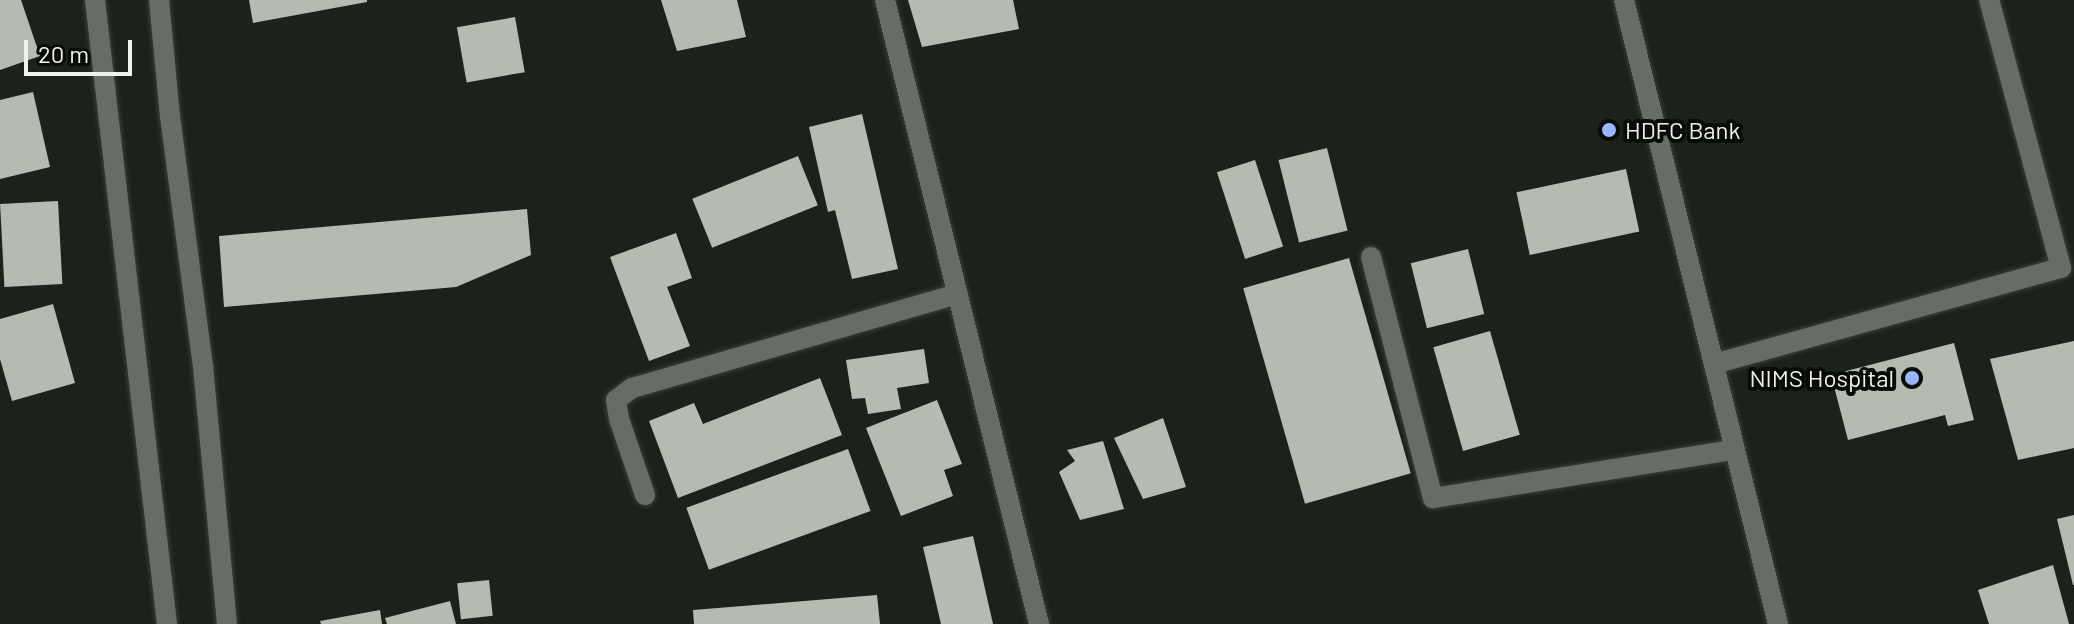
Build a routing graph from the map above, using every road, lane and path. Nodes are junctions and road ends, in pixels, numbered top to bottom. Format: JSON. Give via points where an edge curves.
{"nodes":[{"id":1,"x":95,"y":0,"type":"edge"},
{"id":2,"x":159,"y":0,"type":"edge"},
{"id":3,"x":885,"y":0,"type":"edge"},
{"id":4,"x":1624,"y":0,"type":"edge"},
{"id":5,"x":1989,"y":0,"type":"edge"},
{"id":6,"x":1371,"y":257,"type":"dead end"},
{"id":7,"x":958,"y":294,"type":"junction"},
{"id":8,"x":1714,"y":364,"type":"junction"},
{"id":9,"x":1734,"y":450,"type":"junction"},
{"id":10,"x":645,"y":495,"type":"dead end"},
{"id":11,"x":167,"y":624,"type":"edge"},
{"id":12,"x":227,"y":624,"type":"edge"},
{"id":13,"x":1039,"y":624,"type":"edge"},
{"id":14,"x":1778,"y":624,"type":"edge"}],
"edges":[{"from":1,"to":11,"type":"street"},
{"from":2,"to":12,"type":"street","via":[[203,366]]},
{"from":3,"to":7,"type":"street"},
{"from":4,"to":8,"type":"street"},
{"from":5,"to":8,"type":"street","via":[[2061,268]]},
{"from":6,"to":9,"type":"street","via":[[1433,498]]},
{"from":7,"to":10,"type":"street","via":[[632,388],[616,400],[617,409]]},
{"from":7,"to":13,"type":"street"},
{"from":8,"to":9,"type":"street"},
{"from":9,"to":14,"type":"street"}]}
